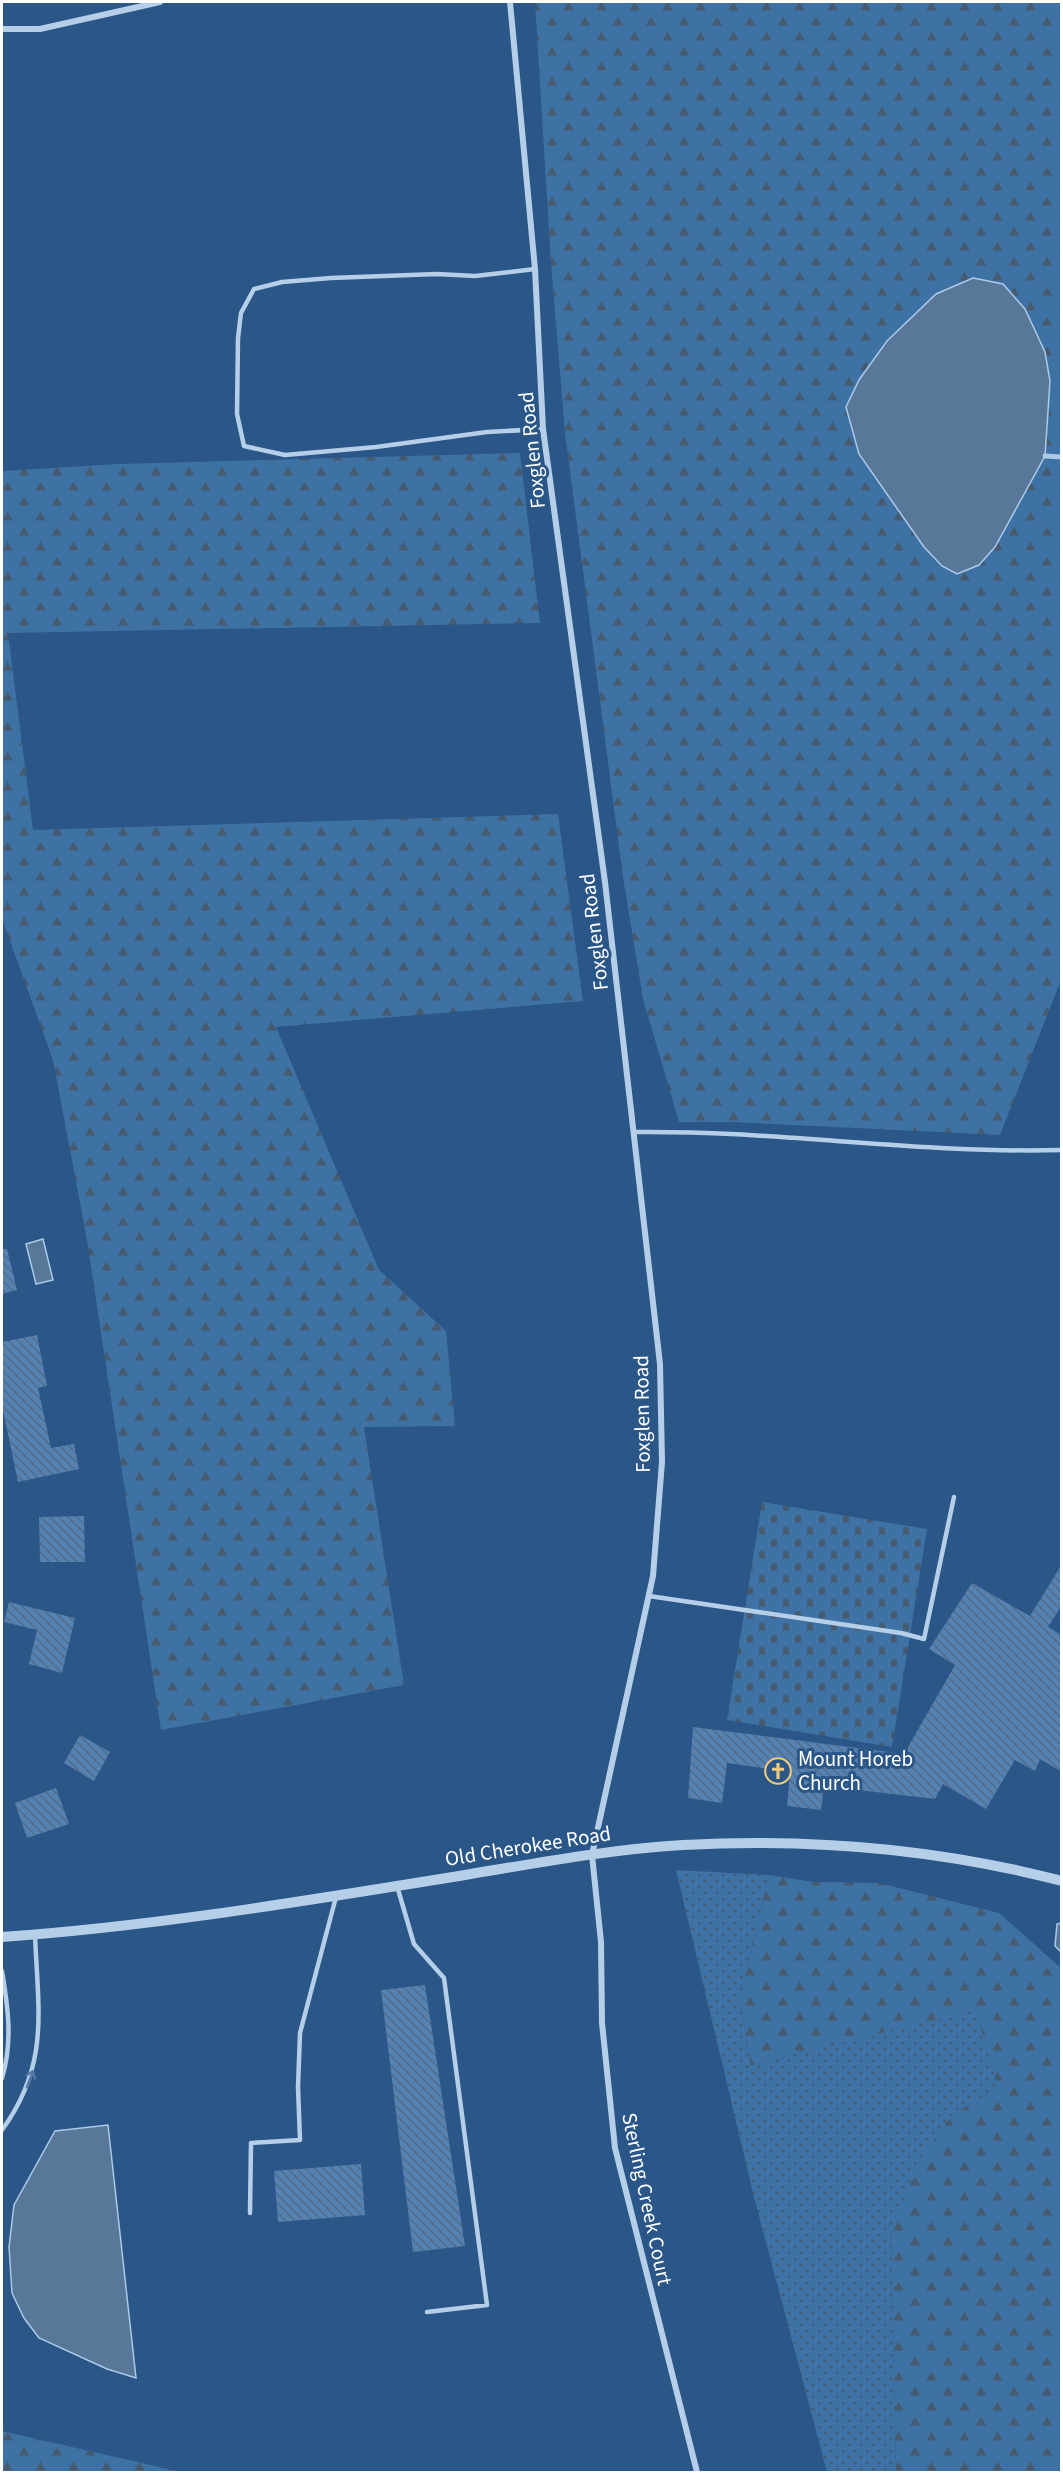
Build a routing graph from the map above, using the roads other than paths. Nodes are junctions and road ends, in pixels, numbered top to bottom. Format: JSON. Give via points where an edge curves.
{"nodes":[{"id":1,"x":160,"y":2,"type":"edge"},
{"id":2,"x":510,"y":2,"type":"edge"},
{"id":3,"x":2,"y":29,"type":"edge"},
{"id":4,"x":535,"y":269,"type":"junction"},
{"id":5,"x":543,"y":429,"type":"junction"},
{"id":6,"x":633,"y":1132,"type":"junction"},
{"id":7,"x":1062,"y":1150,"type":"edge"},
{"id":8,"x":954,"y":1497,"type":"dead end"},
{"id":9,"x":649,"y":1596,"type":"junction"},
{"id":10,"x":592,"y":1855,"type":"junction"},
{"id":11,"x":1062,"y":1881,"type":"edge"},
{"id":12,"x":397,"y":1886,"type":"junction"},
{"id":13,"x":336,"y":1896,"type":"junction"},
{"id":14,"x":35,"y":1935,"type":"junction"},
{"id":15,"x":2,"y":1937,"type":"edge"},
{"id":16,"x":2,"y":1971,"type":"edge"},
{"id":17,"x":2,"y":2078,"type":"edge"},
{"id":18,"x":2,"y":2130,"type":"edge"},
{"id":19,"x":250,"y":2213,"type":"dead end"},
{"id":20,"x":427,"y":2312,"type":"dead end"},
{"id":21,"x":697,"y":2472,"type":"edge"}],
"edges":[{"from":1,"to":3,"type":"street","via":[[40,29]]},
{"from":2,"to":4,"type":"street","name":"Foxglen Road"},
{"from":4,"to":5,"type":"street","name":"Foxglen Road"},
{"from":4,"to":5,"type":"lane","via":[[475,276],[331,278],[254,289],[241,313],[237,414],[244,446],[285,455]]},
{"from":5,"to":6,"type":"street","name":"Foxglen Road","via":[[605,882]]},
{"from":6,"to":7,"type":"lane","via":[[698,1131],[1009,1152]]},
{"from":6,"to":9,"type":"street","name":"Foxglen Road","via":[[660,1364],[662,1416],[662,1462]]},
{"from":8,"to":9,"type":"lane","via":[[924,1639]]},
{"from":9,"to":10,"type":"street","name":"Foxglen Road"},
{"from":10,"to":11,"type":"street","name":"Old Cherokee Road","via":[[690,1845],[834,1845],[939,1856]]},
{"from":10,"to":12,"type":"street","name":"Old Cherokee Road"},
{"from":10,"to":21,"type":"street","name":"Sterling Creek Court","via":[[601,1942],[602,2022],[615,2148]]},
{"from":12,"to":13,"type":"street","name":"Old Cherokee Road"},
{"from":12,"to":20,"type":"lane","via":[[414,1944],[444,1978],[487,2305]]},
{"from":13,"to":14,"type":"street","name":"Old Cherokee Road"},
{"from":13,"to":19,"type":"lane","via":[[300,2033],[300,2140],[250,2143]]},
{"from":14,"to":15,"type":"street","name":"Old Cherokee Road"},
{"from":18,"to":14,"type":"lane","one_way":true,"via":[[31,2079],[36,2056],[39,2034]]},
{"from":16,"to":17,"type":"lane","via":[[9,2036]]}]}
